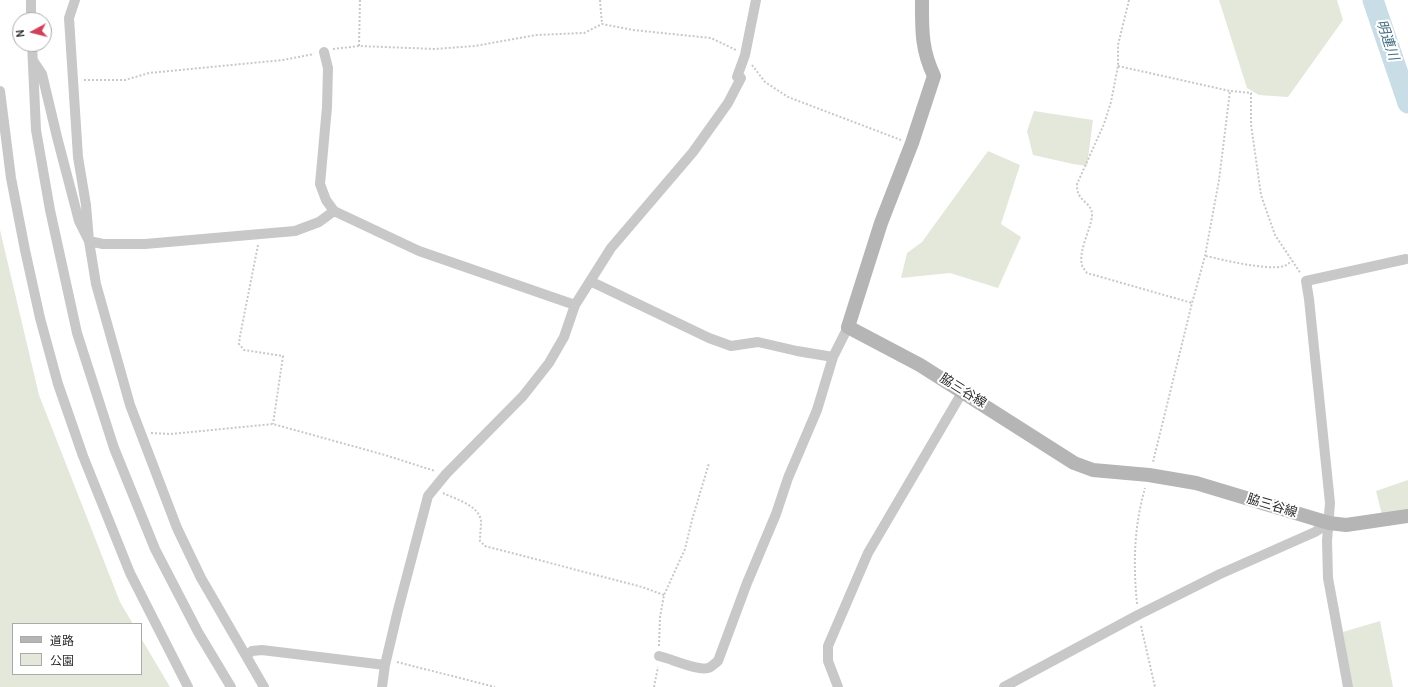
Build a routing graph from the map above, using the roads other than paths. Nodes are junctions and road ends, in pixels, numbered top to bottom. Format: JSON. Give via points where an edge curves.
{"nodes":[{"id":1,"x":31,"y":0,"type":"edge"},
{"id":2,"x":75,"y":0,"type":"edge"},
{"id":3,"x":756,"y":0,"type":"edge"},
{"id":4,"x":922,"y":0,"type":"edge"},
{"id":5,"x":31,"y":12,"type":"edge"},
{"id":6,"x":32,"y":52,"type":"edge"},
{"id":7,"x":324,"y":52,"type":"road end"},
{"id":8,"x":33,"y":60,"type":"junction"},
{"id":9,"x":0,"y":91,"type":"edge"},
{"id":10,"x":334,"y":211,"type":"junction"},
{"id":11,"x":89,"y":240,"type":"junction"},
{"id":12,"x":1406,"y":259,"type":"dead end"},
{"id":13,"x":590,"y":281,"type":"junction"},
{"id":14,"x":575,"y":305,"type":"junction"},
{"id":15,"x":848,"y":327,"type":"junction"},
{"id":16,"x":834,"y":357,"type":"junction"},
{"id":17,"x":963,"y":391,"type":"junction"},
{"id":18,"x":1408,"y":516,"type":"edge"},
{"id":19,"x":1329,"y":523,"type":"junction"},
{"id":20,"x":246,"y":656,"type":"junction"},
{"id":21,"x":659,"y":656,"type":"road end"},
{"id":22,"x":386,"y":662,"type":"junction"},
{"id":23,"x":188,"y":687,"type":"edge"},
{"id":24,"x":231,"y":687,"type":"edge"},
{"id":25,"x":264,"y":687,"type":"edge"},
{"id":26,"x":382,"y":687,"type":"edge"},
{"id":27,"x":838,"y":687,"type":"edge"},
{"id":28,"x":1004,"y":687,"type":"edge"},
{"id":29,"x":1348,"y":687,"type":"edge"}],
"edges":[{"from":1,"to":5,"type":"street"},
{"from":2,"to":11,"type":"street","via":[[69,18],[78,157]]},
{"from":3,"to":13,"type":"street","via":[[745,55],[737,77],[741,78],[728,103],[694,152],[611,248]]},
{"from":4,"to":15,"type":"main road","via":[[922,33],[927,60],[934,76],[912,143],[881,223]]},
{"from":6,"to":8,"type":"street"},
{"from":7,"to":10,"type":"street","via":[[328,68],[320,184],[326,200]]},
{"from":8,"to":11,"type":"street","via":[[42,74],[79,221]]},
{"from":8,"to":24,"type":"street","via":[[36,130],[50,210],[77,333],[114,448],[155,549],[198,632]]},
{"from":9,"to":23,"type":"street","via":[[11,178],[25,250],[58,384],[83,456],[130,573]]},
{"from":10,"to":11,"type":"street","via":[[319,222],[295,231],[146,244],[103,244]]},
{"from":10,"to":14,"type":"street","via":[[419,251]]},
{"from":11,"to":20,"type":"street","via":[[96,284],[140,432],[177,528]]},
{"from":12,"to":19,"type":"street","via":[[1306,281],[1329,495]]},
{"from":13,"to":14,"type":"street"},
{"from":13,"to":16,"type":"street","via":[[731,346],[758,342]]},
{"from":14,"to":22,"type":"street","via":[[564,337],[549,363],[523,396],[446,474],[428,496]]},
{"from":15,"to":16,"type":"street"},
{"from":15,"to":17,"type":"main road","name":"脇三谷線","via":[[920,364]]},
{"from":16,"to":21,"type":"street","via":[[817,410],[788,478],[718,661],[710,668],[701,669]]},
{"from":17,"to":19,"type":"main road","name":"脇三谷線","via":[[1074,463],[1093,470],[1149,475],[1196,483]]},
{"from":17,"to":27,"type":"street","via":[[868,553],[828,646],[828,662]]},
{"from":18,"to":19,"type":"main road","name":"脇三谷線","via":[[1346,525]]},
{"from":19,"to":28,"type":"street","via":[[1315,532],[1220,574],[1138,615]]},
{"from":19,"to":29,"type":"street","via":[[1328,578]]},
{"from":20,"to":22,"type":"street","via":[[252,651],[262,650]]},
{"from":20,"to":25,"type":"street"},
{"from":22,"to":26,"type":"street"}]}
